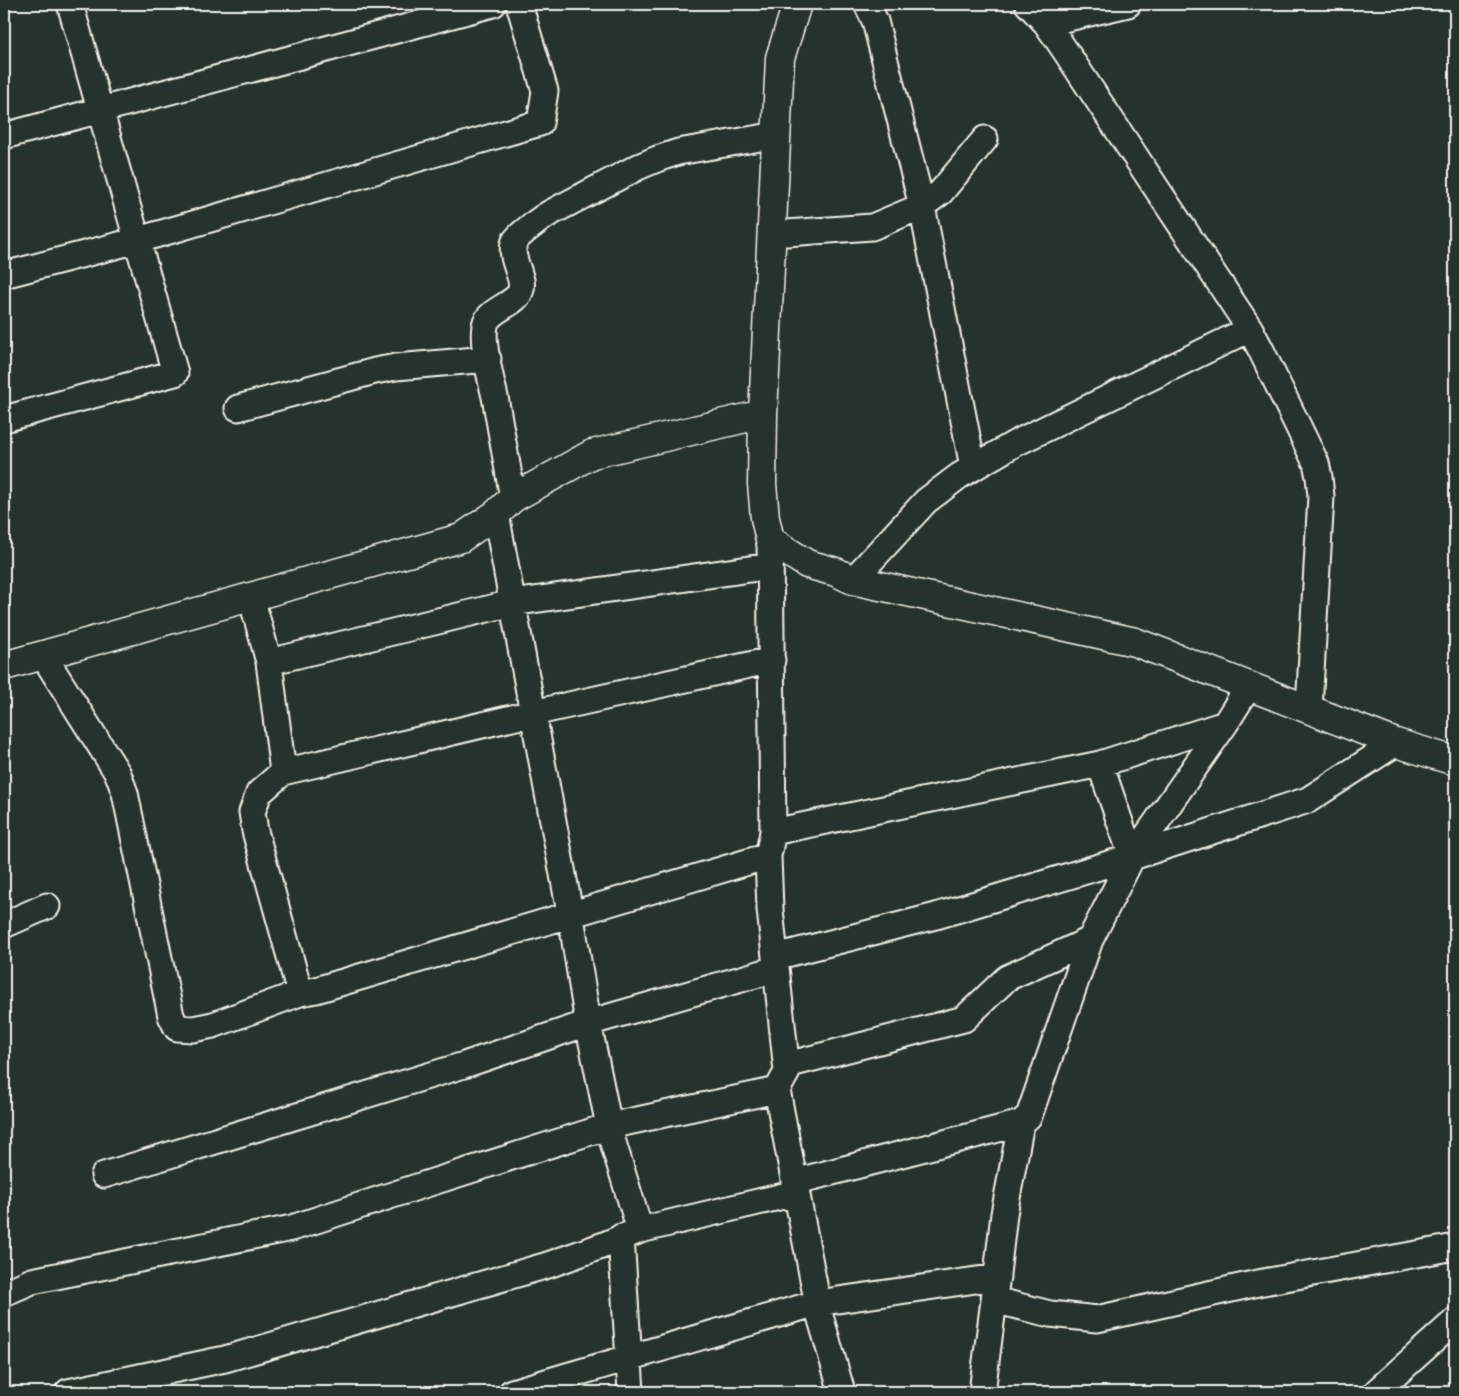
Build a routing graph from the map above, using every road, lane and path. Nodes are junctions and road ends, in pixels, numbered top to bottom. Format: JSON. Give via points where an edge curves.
{"nodes":[{"id":1,"x":70,"y":4,"type":"edge"},
{"id":2,"x":494,"y":4,"type":"edge"},
{"id":3,"x":519,"y":4,"type":"edge"},
{"id":4,"x":797,"y":4,"type":"edge"},
{"id":5,"x":867,"y":4,"type":"edge"},
{"id":6,"x":1028,"y":4,"type":"edge"},
{"id":7,"x":1128,"y":4,"type":"edge"},
{"id":8,"x":1046,"y":23,"type":"junction"},
{"id":9,"x":100,"y":110,"type":"junction"},
{"id":10,"x":777,"y":135,"type":"junction"},
{"id":11,"x":4,"y":136,"type":"edge"},
{"id":12,"x":985,"y":139,"type":"dead end"},
{"id":13,"x":922,"y":206,"type":"junction"},
{"id":14,"x":772,"y":234,"type":"junction"},
{"id":15,"x":138,"y":240,"type":"junction"},
{"id":16,"x":4,"y":275,"type":"edge"},
{"id":17,"x":1250,"y":329,"type":"junction"},
{"id":18,"x":488,"y":359,"type":"junction"},
{"id":19,"x":238,"y":408,"type":"dead end"},
{"id":20,"x":763,"y":414,"type":"junction"},
{"id":21,"x":4,"y":419,"type":"edge"},
{"id":22,"x":973,"y":468,"type":"junction"},
{"id":23,"x":504,"y":506,"type":"junction"},
{"id":24,"x":770,"y":553,"type":"junction"},
{"id":25,"x":853,"y":580,"type":"junction"},
{"id":26,"x":251,"y":597,"type":"junction"},
{"id":27,"x":512,"y":603,"type":"junction"},
{"id":28,"x":43,"y":655,"type":"junction"},
{"id":29,"x":772,"y":660,"type":"junction"},
{"id":30,"x":269,"y":662,"type":"junction"},
{"id":31,"x":4,"y":666,"type":"edge"},
{"id":32,"x":1249,"y":686,"type":"junction"},
{"id":33,"x":1306,"y":708,"type":"junction"},
{"id":34,"x":533,"y":713,"type":"junction"},
{"id":35,"x":1226,"y":724,"type":"junction"},
{"id":36,"x":1396,"y":743,"type":"junction"},
{"id":37,"x":1100,"y":764,"type":"junction"},
{"id":38,"x":1455,"y":764,"type":"edge"},
{"id":39,"x":283,"y":772,"type":"junction"},
{"id":40,"x":773,"y":832,"type":"junction"},
{"id":41,"x":768,"y":856,"type":"junction"},
{"id":42,"x":1132,"y":856,"type":"junction"},
{"id":43,"x":47,"y":906,"type":"dead end"},
{"id":44,"x":571,"y":916,"type":"junction"},
{"id":45,"x":4,"y":925,"type":"edge"},
{"id":46,"x":1090,"y":940,"type":"junction"},
{"id":47,"x":776,"y":963,"type":"junction"},
{"id":48,"x":300,"y":993,"type":"junction"},
{"id":49,"x":588,"y":1022,"type":"junction"},
{"id":50,"x":787,"y":1065,"type":"junction"},
{"id":51,"x":777,"y":1090,"type":"junction"},
{"id":52,"x":1021,"y":1123,"type":"junction"},
{"id":53,"x":609,"y":1126,"type":"junction"},
{"id":54,"x":104,"y":1175,"type":"dead end"},
{"id":55,"x":795,"y":1187,"type":"junction"},
{"id":56,"x":630,"y":1234,"type":"junction"},
{"id":57,"x":1455,"y":1247,"type":"edge"},
{"id":58,"x":996,"y":1288,"type":"junction"},
{"id":59,"x":4,"y":1292,"type":"edge"},
{"id":60,"x":817,"y":1303,"type":"junction"},
{"id":61,"x":1455,"y":1321,"type":"edge"},
{"id":62,"x":628,"y":1358,"type":"junction"},
{"id":63,"x":68,"y":1392,"type":"edge"},
{"id":64,"x":512,"y":1392,"type":"edge"},
{"id":65,"x":631,"y":1392,"type":"edge"},
{"id":66,"x":842,"y":1392,"type":"edge"},
{"id":67,"x":982,"y":1392,"type":"edge"},
{"id":68,"x":1376,"y":1392,"type":"edge"}],
"edges":[{"from":1,"to":9,"type":"street"},
{"from":2,"to":9,"type":"street"},
{"from":3,"to":15,"type":"street","via":[[545,91],[540,122]]},
{"from":4,"to":10,"type":"street","via":[[780,58]]},
{"from":5,"to":13,"type":"street","via":[[876,21]]},
{"from":6,"to":8,"type":"street"},
{"from":7,"to":8,"type":"street"},
{"from":8,"to":17,"type":"street"},
{"from":9,"to":11,"type":"street"},
{"from":9,"to":15,"type":"street"},
{"from":10,"to":14,"type":"street"},
{"from":10,"to":18,"type":"street","via":[[678,152],[657,159],[542,217],[515,240],[514,258],[521,292],[486,322]]},
{"from":12,"to":13,"type":"street","via":[[941,192]]},
{"from":13,"to":14,"type":"street","via":[[872,226]]},
{"from":13,"to":22,"type":"street"},
{"from":14,"to":20,"type":"street"},
{"from":15,"to":16,"type":"street"},
{"from":15,"to":21,"type":"street","via":[[175,372]]},
{"from":17,"to":22,"type":"street","via":[[1014,444]]},
{"from":17,"to":33,"type":"street","via":[[1319,477],[1321,496],[1309,708]]},
{"from":18,"to":19,"type":"street","via":[[396,367]]},
{"from":18,"to":23,"type":"street"},
{"from":20,"to":23,"type":"street","via":[[592,454]]},
{"from":20,"to":24,"type":"street","via":[[762,484]]},
{"from":22,"to":25,"type":"street","via":[[926,501]]},
{"from":23,"to":26,"type":"street","via":[[461,538]]},
{"from":23,"to":27,"type":"street"},
{"from":24,"to":25,"type":"street"},
{"from":24,"to":27,"type":"street"},
{"from":24,"to":29,"type":"street"},
{"from":25,"to":32,"type":"street","via":[[1135,642]]},
{"from":26,"to":28,"type":"street"},
{"from":26,"to":30,"type":"street"},
{"from":27,"to":30,"type":"street"},
{"from":27,"to":34,"type":"street"},
{"from":28,"to":31,"type":"street"},
{"from":28,"to":48,"type":"street","via":[[118,774],[125,793],[171,1016],[177,1028],[213,1025]]},
{"from":29,"to":34,"type":"street"},
{"from":29,"to":40,"type":"street"},
{"from":30,"to":39,"type":"street"},
{"from":32,"to":33,"type":"street"},
{"from":32,"to":35,"type":"street"},
{"from":33,"to":36,"type":"street"},
{"from":34,"to":39,"type":"street"},
{"from":34,"to":44,"type":"street"},
{"from":35,"to":37,"type":"street"},
{"from":35,"to":42,"type":"street"},
{"from":36,"to":38,"type":"street"},
{"from":36,"to":42,"type":"street","via":[[1308,800]]},
{"from":37,"to":40,"type":"street"},
{"from":37,"to":42,"type":"street"},
{"from":39,"to":48,"type":"street","via":[[259,793],[252,812]]},
{"from":40,"to":41,"type":"street"},
{"from":41,"to":44,"type":"street"},
{"from":41,"to":47,"type":"street"},
{"from":42,"to":46,"type":"street"},
{"from":42,"to":47,"type":"street"},
{"from":43,"to":45,"type":"street"},
{"from":44,"to":48,"type":"street"},
{"from":44,"to":49,"type":"street"},
{"from":46,"to":50,"type":"street","via":[[1007,978],[964,1019]]},
{"from":46,"to":52,"type":"street","via":[[1029,1116]]},
{"from":47,"to":49,"type":"street"},
{"from":47,"to":50,"type":"street"},
{"from":49,"to":53,"type":"street"},
{"from":49,"to":54,"type":"street","via":[[464,1065]]},
{"from":50,"to":51,"type":"street","via":[[787,1072]]},
{"from":51,"to":53,"type":"street"},
{"from":51,"to":55,"type":"street"},
{"from":52,"to":55,"type":"street"},
{"from":52,"to":58,"type":"street","via":[[1004,1214]]},
{"from":53,"to":56,"type":"street"},
{"from":53,"to":59,"type":"street","via":[[292,1228],[32,1281]]},
{"from":55,"to":56,"type":"street"},
{"from":55,"to":60,"type":"street"},
{"from":56,"to":62,"type":"street"},
{"from":56,"to":63,"type":"street","via":[[548,1265],[224,1359]]},
{"from":57,"to":58,"type":"street","via":[[1258,1283],[1097,1318],[1050,1314]]},
{"from":58,"to":60,"type":"street"},
{"from":58,"to":67,"type":"street"},
{"from":60,"to":62,"type":"street"},
{"from":60,"to":66,"type":"street"},
{"from":61,"to":68,"type":"street"},
{"from":62,"to":64,"type":"street"},
{"from":62,"to":65,"type":"street"}]}
